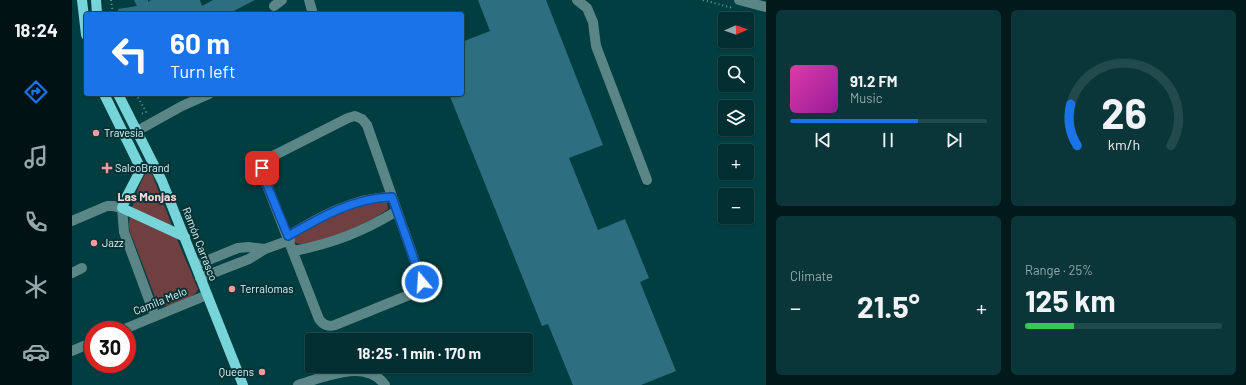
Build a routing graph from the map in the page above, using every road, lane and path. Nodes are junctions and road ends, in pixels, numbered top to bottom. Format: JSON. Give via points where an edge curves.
{"nodes":[{"id":1,"x":82,"y":0,"type":"edge"},
{"id":2,"x":96,"y":0,"type":"edge"},
{"id":3,"x":111,"y":0,"type":"edge"},
{"id":4,"x":310,"y":0,"type":"edge"},
{"id":5,"x":577,"y":0,"type":"edge"},
{"id":6,"x":739,"y":0,"type":"edge"},
{"id":7,"x":766,"y":7,"type":"edge"},
{"id":8,"x":97,"y":12,"type":"edge"},
{"id":9,"x":113,"y":12,"type":"edge"},
{"id":10,"x":313,"y":12,"type":"edge"},
{"id":11,"x":84,"y":18,"type":"edge"},
{"id":12,"x":105,"y":96,"type":"edge"},
{"id":13,"x":119,"y":96,"type":"edge"},
{"id":14,"x":137,"y":96,"type":"edge"},
{"id":15,"x":204,"y":96,"type":"edge"},
{"id":16,"x":141,"y":114,"type":"dead end"},
{"id":17,"x":137,"y":131,"type":"junction"},
{"id":18,"x":141,"y":169,"type":"junction"},
{"id":19,"x":157,"y":169,"type":"junction"},
{"id":20,"x":647,"y":180,"type":"dead end"},
{"id":21,"x":392,"y":197,"type":"junction"},
{"id":22,"x":122,"y":208,"type":"junction"},
{"id":23,"x":397,"y":211,"type":"junction"},
{"id":24,"x":72,"y":221,"type":"edge"},
{"id":25,"x":185,"y":236,"type":"junction"},
{"id":26,"x":289,"y":238,"type":"junction"},
{"id":27,"x":265,"y":249,"type":"junction"},
{"id":28,"x":294,"y":251,"type":"junction"},
{"id":29,"x":196,"y":265,"type":"junction"},
{"id":30,"x":82,"y":268,"type":"dead end"},
{"id":31,"x":72,"y":273,"type":"edge"},
{"id":32,"x":200,"y":278,"type":"junction"},
{"id":33,"x":207,"y":295,"type":"junction"},
{"id":34,"x":155,"y":316,"type":"junction"},
{"id":35,"x":136,"y":324,"type":"edge"},
{"id":36,"x":84,"y":346,"type":"edge"},
{"id":37,"x":72,"y":351,"type":"edge"},
{"id":38,"x":243,"y":385,"type":"edge"},
{"id":39,"x":298,"y":385,"type":"edge"},
{"id":40,"x":385,"y":385,"type":"edge"}],
"edges":[{"from":1,"to":11,"type":"main road"},
{"from":2,"to":8,"type":"main road"},
{"from":3,"to":9,"type":"path"},
{"from":4,"to":10,"type":"street"},
{"from":5,"to":20,"type":"street","via":[[587,8],[593,22],[596,46]]},
{"from":6,"to":7,"type":"street"},
{"from":12,"to":18,"type":"main road"},
{"from":13,"to":17,"type":"main road","name":"Ramón Carrasco"},
{"from":14,"to":16,"type":"path","via":[[146,112]]},
{"from":15,"to":17,"type":"street"},
{"from":17,"to":19,"type":"main road","name":"Ramón Carrasco"},
{"from":18,"to":19,"type":"main road","via":[[150,166]]},
{"from":18,"to":22,"type":"main road"},
{"from":19,"to":25,"type":"main road","name":"Ramón Carrasco"},
{"from":21,"to":23,"type":"street"},
{"from":21,"to":26,"type":"street","via":[[347,205],[322,216]]},
{"from":21,"to":26,"type":"street","via":[[367,125],[362,119],[351,117],[269,158],[263,165],[263,175]]},
{"from":22,"to":24,"type":"street","via":[[107,206]]},
{"from":22,"to":25,"type":"main road"},
{"from":22,"to":34,"type":"street","via":[[124,232]]},
{"from":23,"to":28,"type":"street","via":[[346,238]]},
{"from":23,"to":28,"type":"street","via":[[421,277],[421,286],[414,293],[335,325],[326,325],[319,319]]},
{"from":25,"to":29,"type":"main road","name":"Ramón Carrasco"},
{"from":26,"to":27,"type":"street"},
{"from":26,"to":28,"type":"street"},
{"from":27,"to":29,"type":"street","via":[[238,248]]},
{"from":27,"to":32,"type":"street","via":[[249,259]]},
{"from":29,"to":32,"type":"main road","name":"Ramón Carrasco"},
{"from":30,"to":31,"type":"street"},
{"from":32,"to":33,"type":"main road","name":"Ramón Carrasco"},
{"from":33,"to":34,"type":"street","name":"Camila Melo"},
{"from":33,"to":38,"type":"main road","name":"Ramón Carrasco"},
{"from":34,"to":35,"type":"street","name":"Camila Melo"},
{"from":36,"to":37,"type":"street"},
{"from":39,"to":40,"type":"street","via":[[341,372],[362,371],[374,374]]}]}
